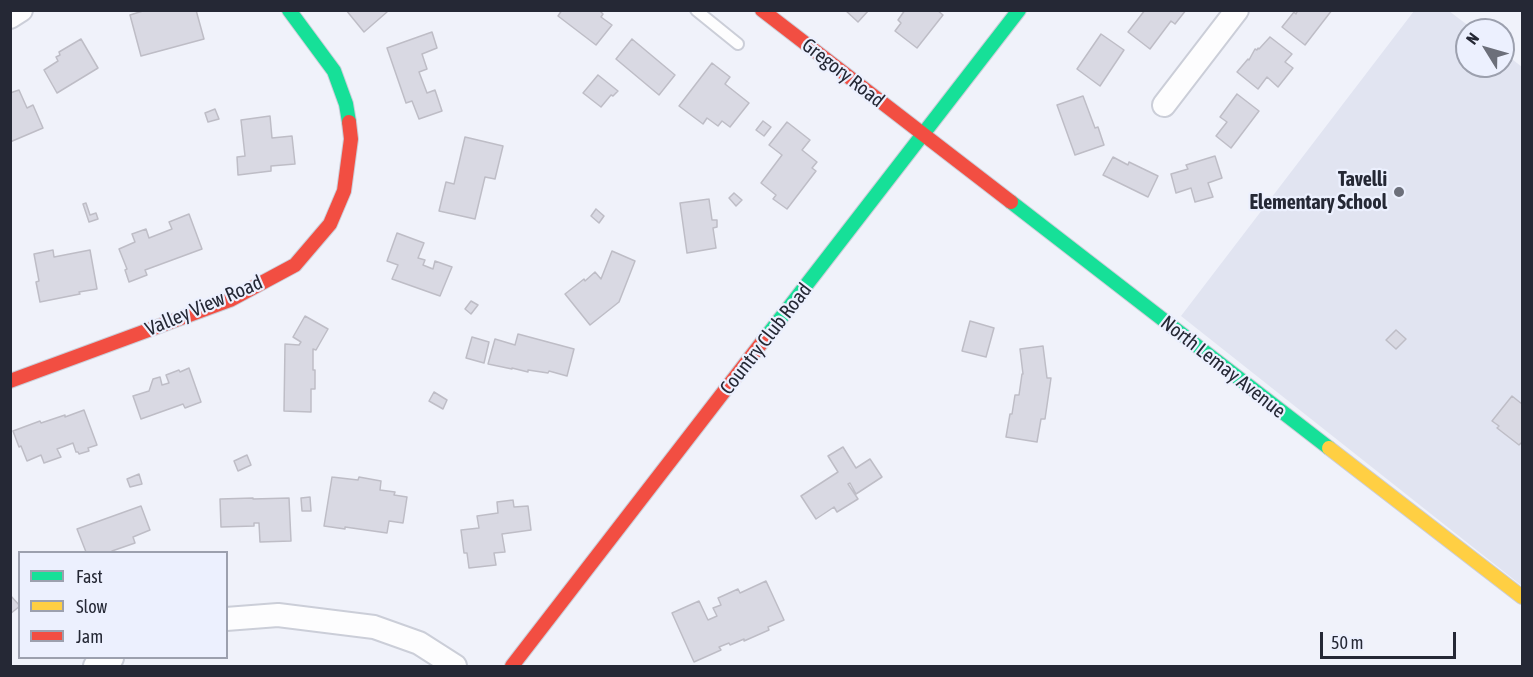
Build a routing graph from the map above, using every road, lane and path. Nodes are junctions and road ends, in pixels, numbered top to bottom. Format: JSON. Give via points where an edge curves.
{"nodes":[{"id":1,"x":21,"y":10,"type":"edge"},
{"id":2,"x":288,"y":10,"type":"edge"},
{"id":3,"x":696,"y":10,"type":"edge"},
{"id":4,"x":762,"y":10,"type":"edge"},
{"id":5,"x":1019,"y":10,"type":"edge"},
{"id":6,"x":1237,"y":10,"type":"edge"},
{"id":7,"x":10,"y":17,"type":"edge"},
{"id":8,"x":738,"y":44,"type":"dead end"},
{"id":9,"x":1164,"y":105,"type":"dead end"},
{"id":10,"x":923,"y":136,"type":"junction"},
{"id":11,"x":10,"y":381,"type":"edge"},
{"id":12,"x":1522,"y":597,"type":"edge"},
{"id":13,"x":228,"y":619,"type":"edge"},
{"id":14,"x":454,"y":666,"type":"edge"},
{"id":15,"x":512,"y":666,"type":"edge"}],
"edges":[{"from":1,"to":7,"type":"street"},
{"from":2,"to":11,"type":"street","name":"Valley View Road","via":[[333,70],[346,104],[351,139],[344,191],[330,224],[296,265],[230,300]]},
{"from":3,"to":8,"type":"lane"},
{"from":4,"to":10,"type":"street","name":"Gregory Road"},
{"from":5,"to":10,"type":"street","name":"Country Club Road"},
{"from":6,"to":9,"type":"street"},
{"from":10,"to":12,"type":"street","name":"North Lemay Avenue"},
{"from":10,"to":15,"type":"street","name":"Country Club Road"},
{"from":13,"to":14,"type":"street","via":[[278,615],[374,627],[419,644]]}]}
